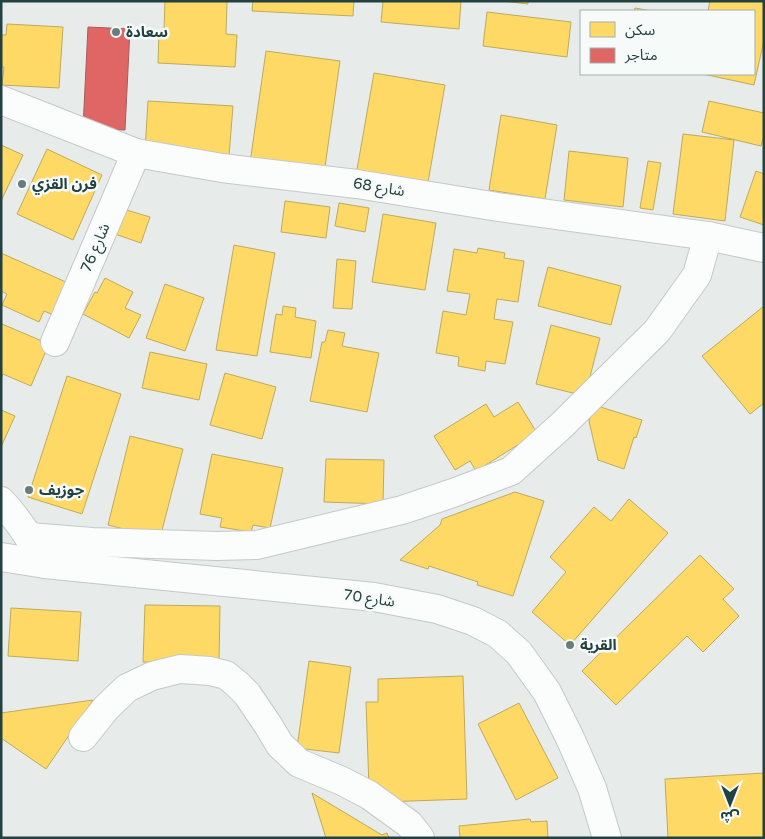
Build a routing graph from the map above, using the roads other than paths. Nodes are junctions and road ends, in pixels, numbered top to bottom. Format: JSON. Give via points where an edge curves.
{"nodes":[{"id":1,"x":1,"y":100,"type":"edge"},
{"id":2,"x":136,"y":153,"type":"junction"},
{"id":3,"x":708,"y":236,"type":"junction"},
{"id":4,"x":764,"y":248,"type":"edge"},
{"id":5,"x":55,"y":342,"type":"dead end"},
{"id":6,"x":1,"y":501,"type":"edge"},
{"id":7,"x":29,"y":536,"type":"junction"},
{"id":8,"x":1,"y":557,"type":"edge"},
{"id":9,"x":45,"y":564,"type":"junction"},
{"id":10,"x":83,"y":737,"type":"dead end"},
{"id":11,"x":420,"y":838,"type":"edge"},
{"id":12,"x":608,"y":838,"type":"edge"}],
"edges":[{"from":1,"to":2,"type":"street","name":"شارع 68"},
{"from":2,"to":3,"type":"street","name":"شارع 68"},
{"from":2,"to":5,"type":"street","name":"شارع 76"},
{"from":3,"to":4,"type":"street","name":"شارع 68"},
{"from":3,"to":7,"type":"street","via":[[697,275],[657,331],[563,424],[510,471],[402,510],[257,545],[92,542]]},
{"from":6,"to":7,"type":"street"},
{"from":7,"to":9,"type":"street"},
{"from":8,"to":9,"type":"street","name":"شارع 70"},
{"from":9,"to":12,"type":"street","name":"شارع 70","via":[[374,597],[437,609],[473,621],[498,634],[519,653],[548,692],[592,788]]},
{"from":10,"to":11,"type":"street","via":[[127,688],[152,676],[180,669],[226,675],[247,694],[280,745],[298,763],[369,795],[409,824]]}]}
